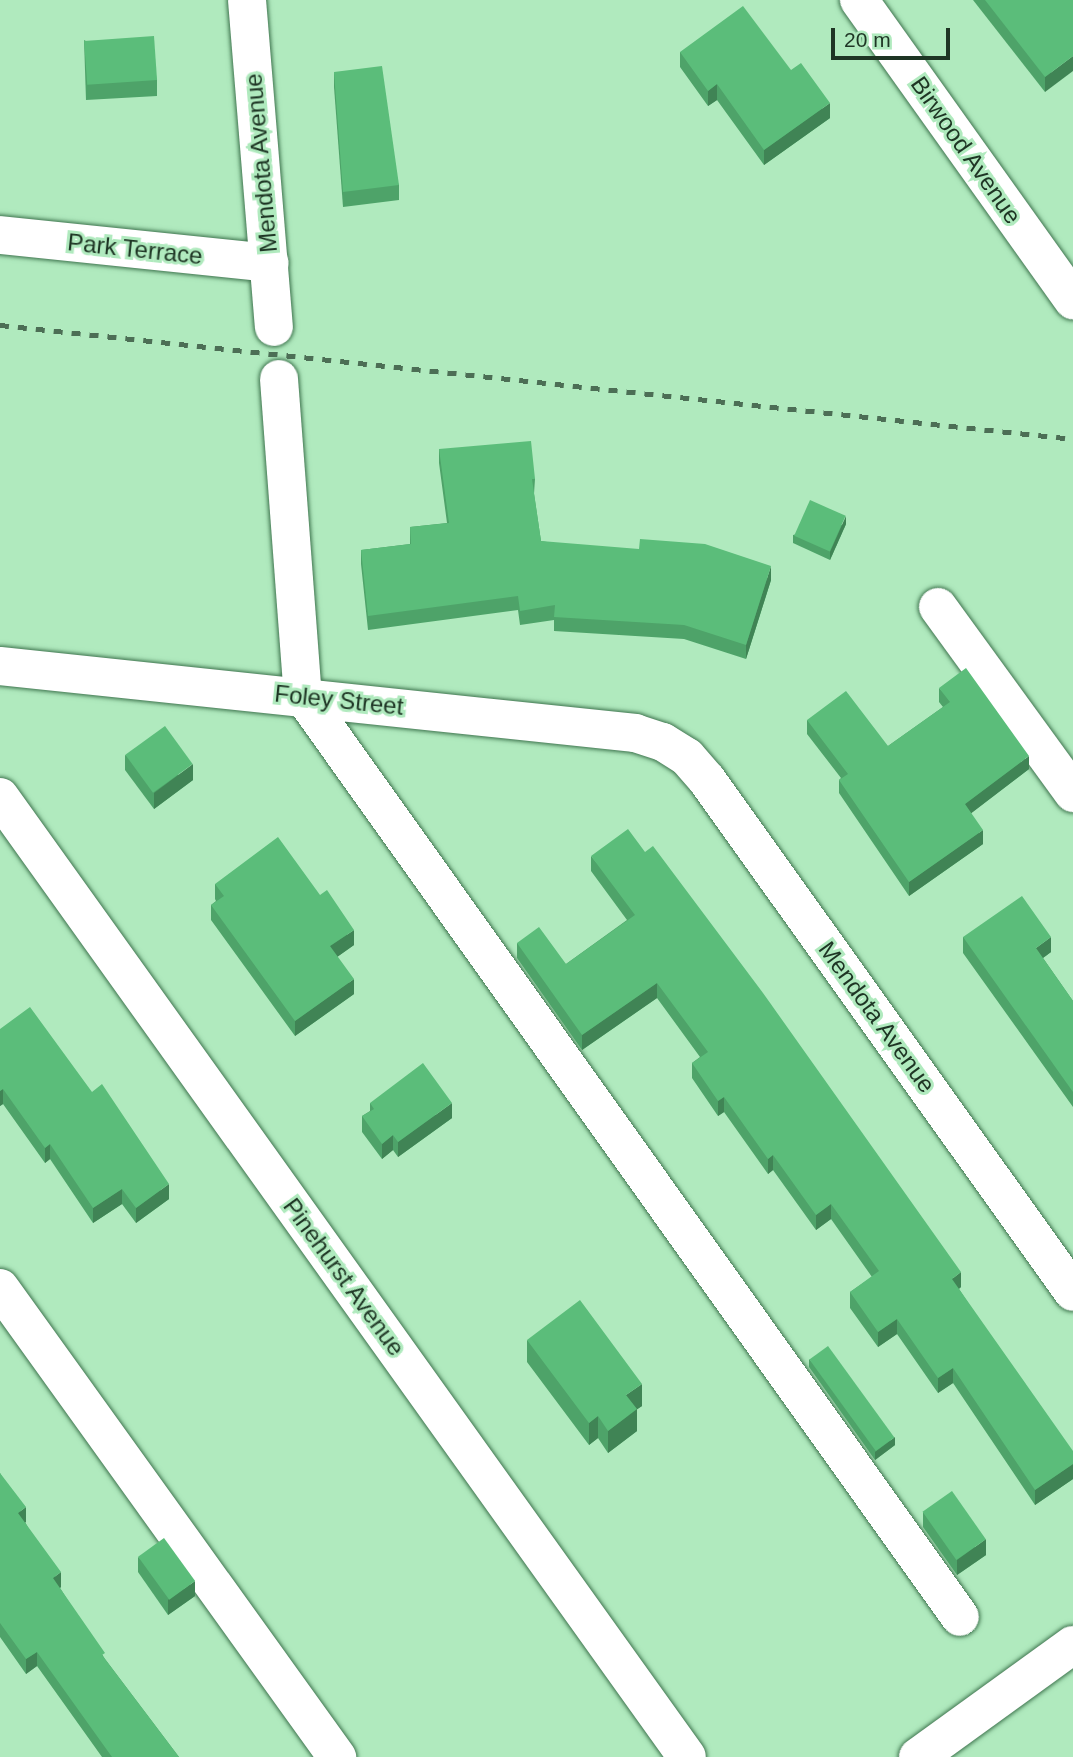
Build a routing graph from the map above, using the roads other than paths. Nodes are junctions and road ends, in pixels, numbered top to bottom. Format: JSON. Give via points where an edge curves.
{"nodes":[{"id":1,"x":247,"y":0,"type":"edge"},
{"id":2,"x":859,"y":0,"type":"edge"},
{"id":3,"x":0,"y":235,"type":"edge"},
{"id":4,"x":270,"y":263,"type":"junction"},
{"id":5,"x":1073,"y":300,"type":"edge"},
{"id":6,"x":274,"y":327,"type":"dead end"},
{"id":7,"x":279,"y":379,"type":"dead end"},
{"id":8,"x":938,"y":607,"type":"dead end"},
{"id":9,"x":0,"y":666,"type":"edge"},
{"id":10,"x":303,"y":696,"type":"junction"},
{"id":11,"x":675,"y":749,"type":"joint"},
{"id":12,"x":1073,"y":793,"type":"edge"},
{"id":13,"x":0,"y":797,"type":"edge"},
{"id":14,"x":0,"y":1288,"type":"edge"},
{"id":15,"x":1073,"y":1292,"type":"edge"},
{"id":16,"x":960,"y":1617,"type":"dead end"},
{"id":17,"x":1073,"y":1645,"type":"edge"},
{"id":18,"x":337,"y":1757,"type":"edge"},
{"id":19,"x":687,"y":1757,"type":"edge"},
{"id":20,"x":918,"y":1757,"type":"edge"}],
"edges":[{"from":1,"to":4,"type":"street","name":"Mendota Avenue"},
{"from":2,"to":5,"type":"street","name":"Birwood Avenue"},
{"from":3,"to":4,"type":"street","name":"Park Terrace"},
{"from":4,"to":6,"type":"street","name":"Mendota Avenue"},
{"from":7,"to":10,"type":"street"},
{"from":8,"to":12,"type":"street"},
{"from":9,"to":10,"type":"street","name":"Foley Street"},
{"from":10,"to":11,"type":"street","name":"Foley Street","via":[[635,733]]},
{"from":10,"to":16,"type":"street"},
{"from":11,"to":15,"type":"street","name":"Mendota Avenue","via":[[707,780]]},
{"from":13,"to":19,"type":"street","name":"Pinehurst Avenue"},
{"from":14,"to":18,"type":"street"},
{"from":17,"to":20,"type":"street"}]}
